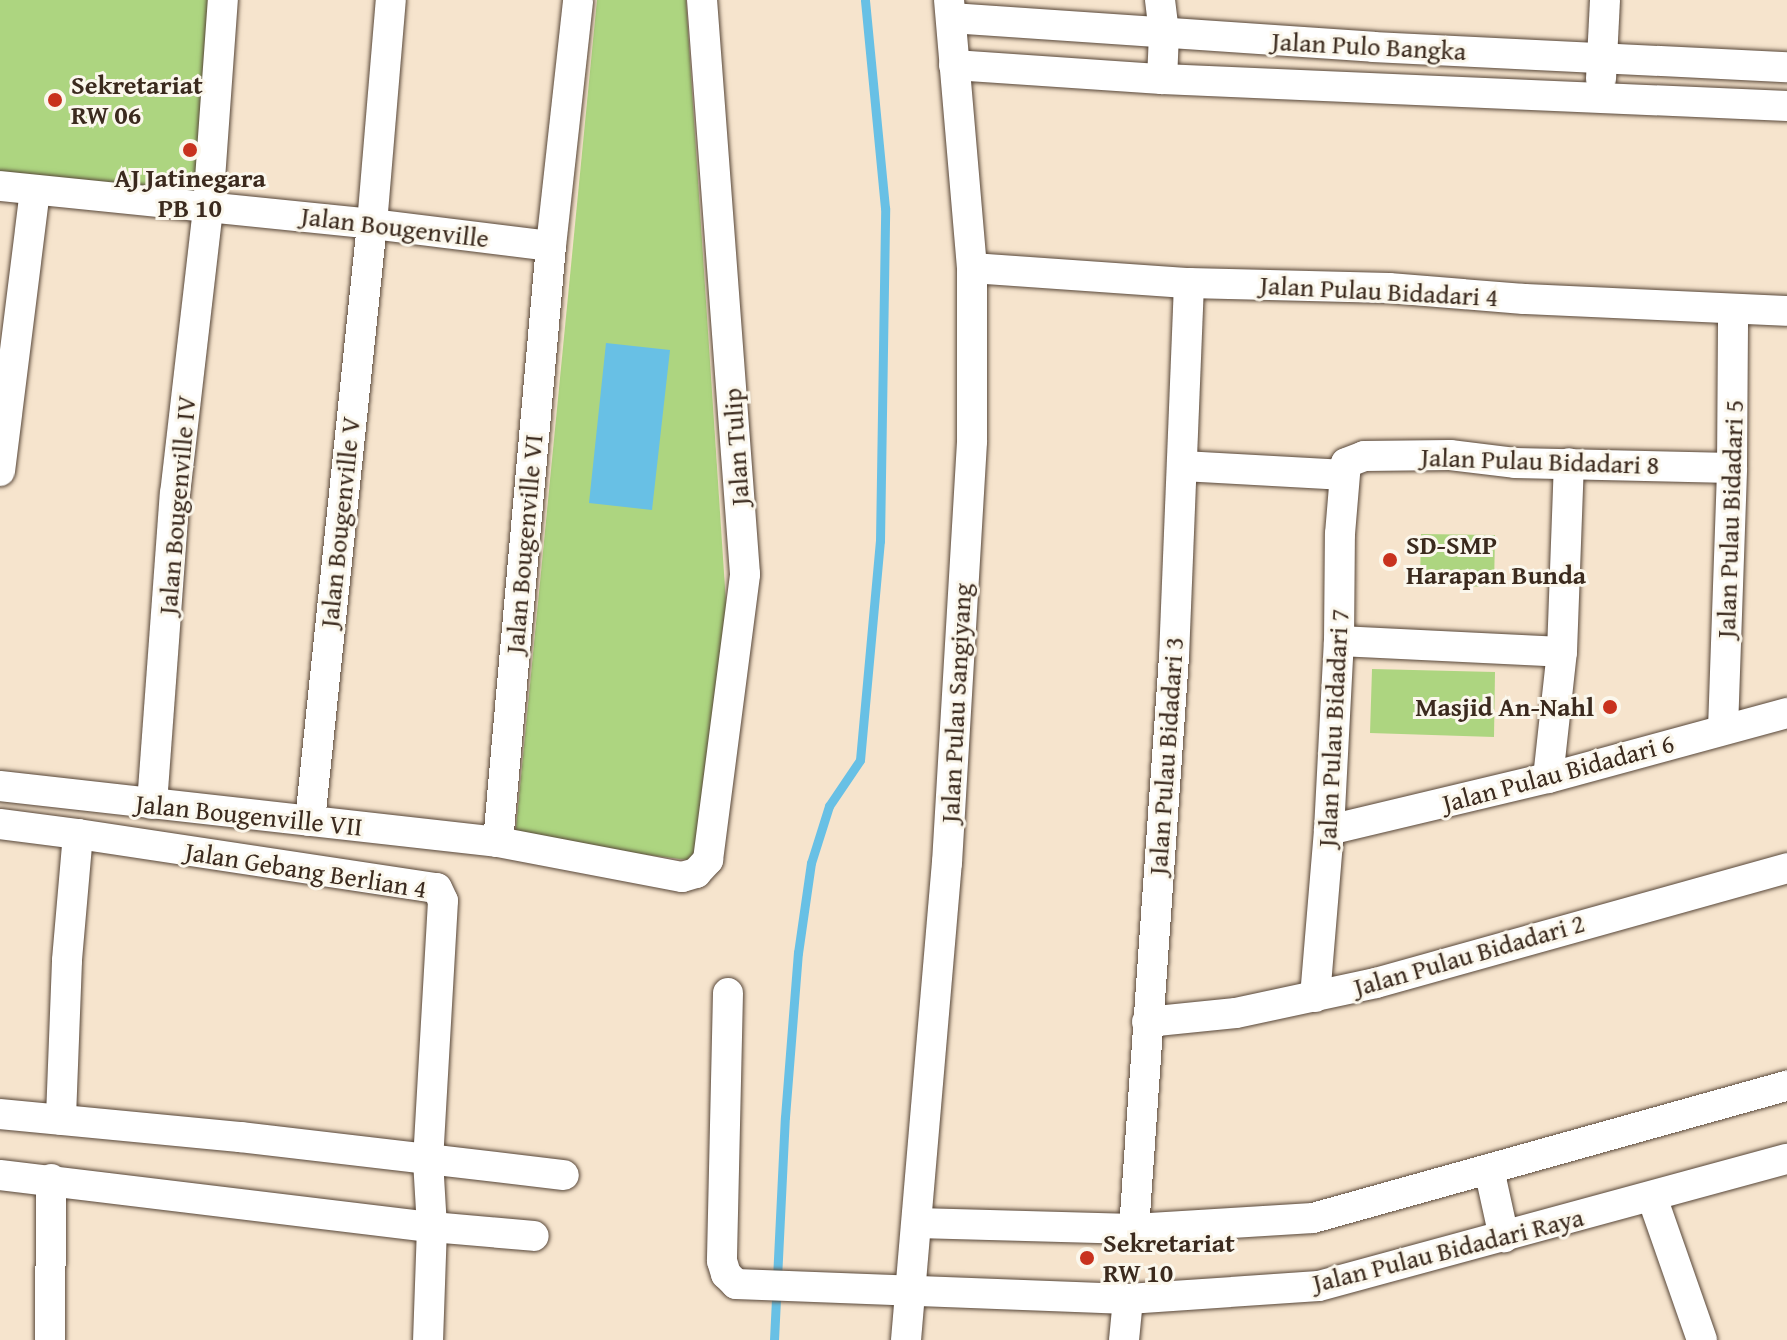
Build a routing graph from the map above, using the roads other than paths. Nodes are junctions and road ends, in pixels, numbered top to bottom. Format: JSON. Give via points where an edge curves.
{"nodes":[{"id":1,"x":223,"y":0,"type":"edge"},
{"id":2,"x":391,"y":0,"type":"edge"},
{"id":3,"x":578,"y":0,"type":"edge"},
{"id":4,"x":702,"y":0,"type":"edge"},
{"id":5,"x":1160,"y":0,"type":"edge"},
{"id":6,"x":1605,"y":0,"type":"edge"},
{"id":7,"x":950,"y":9,"type":"edge"},
{"id":8,"x":1164,"y":34,"type":"junction"},
{"id":9,"x":1602,"y":60,"type":"junction"},
{"id":10,"x":954,"y":65,"type":"junction"},
{"id":11,"x":1787,"y":67,"type":"edge"},
{"id":12,"x":1162,"y":79,"type":"junction"},
{"id":13,"x":1600,"y":97,"type":"junction"},
{"id":14,"x":1787,"y":106,"type":"edge"},
{"id":15,"x":0,"y":186,"type":"edge"},
{"id":16,"x":35,"y":190,"type":"junction"},
{"id":17,"x":208,"y":207,"type":"junction"},
{"id":18,"x":372,"y":224,"type":"junction"},
{"id":19,"x":551,"y":246,"type":"junction"},
{"id":20,"x":972,"y":268,"type":"junction"},
{"id":21,"x":1189,"y":283,"type":"junction"},
{"id":22,"x":1733,"y":309,"type":"junction"},
{"id":23,"x":1787,"y":311,"type":"edge"},
{"id":24,"x":1569,"y":463,"type":"junction"},
{"id":25,"x":1184,"y":466,"type":"junction"},
{"id":26,"x":1347,"y":467,"type":"junction"},
{"id":27,"x":1732,"y":468,"type":"junction"},
{"id":28,"x":0,"y":471,"type":"edge"},
{"id":29,"x":1339,"y":641,"type":"junction"},
{"id":30,"x":1562,"y":652,"type":"junction"},
{"id":31,"x":1787,"y":713,"type":"edge"},
{"id":32,"x":1723,"y":729,"type":"junction"},
{"id":33,"x":1548,"y":778,"type":"junction"},
{"id":34,"x":0,"y":786,"type":"edge"},
{"id":35,"x":152,"y":804,"type":"junction"},
{"id":36,"x":310,"y":821,"type":"junction"},
{"id":37,"x":0,"y":824,"type":"edge"},
{"id":38,"x":1329,"y":830,"type":"junction"},
{"id":39,"x":78,"y":834,"type":"junction"},
{"id":40,"x":498,"y":842,"type":"junction"},
{"id":41,"x":1787,"y":868,"type":"edge"},
{"id":42,"x":682,"y":877,"type":"joint"},
{"id":43,"x":728,"y":993,"type":"dead end"},
{"id":44,"x":1315,"y":997,"type":"junction"},
{"id":45,"x":1147,"y":1022,"type":"junction"},
{"id":46,"x":1787,"y":1086,"type":"edge"},
{"id":47,"x":0,"y":1114,"type":"edge"},
{"id":48,"x":61,"y":1120,"type":"junction"},
{"id":49,"x":1787,"y":1159,"type":"edge"},
{"id":50,"x":428,"y":1160,"type":"junction"},
{"id":51,"x":1489,"y":1169,"type":"junction"},
{"id":52,"x":0,"y":1175,"type":"edge"},
{"id":53,"x":564,"y":1175,"type":"dead end"},
{"id":54,"x":51,"y":1179,"type":"junction"},
{"id":55,"x":1652,"y":1197,"type":"junction"},
{"id":56,"x":917,"y":1223,"type":"junction"},
{"id":57,"x":432,"y":1227,"type":"junction"},
{"id":58,"x":1134,"y":1229,"type":"junction"},
{"id":59,"x":534,"y":1236,"type":"dead end"},
{"id":60,"x":1504,"y":1237,"type":"junction"},
{"id":61,"x":911,"y":1289,"type":"junction"},
{"id":62,"x":1128,"y":1299,"type":"junction"},
{"id":63,"x":50,"y":1340,"type":"edge"},
{"id":64,"x":428,"y":1340,"type":"edge"},
{"id":65,"x":906,"y":1340,"type":"edge"},
{"id":66,"x":1124,"y":1340,"type":"edge"},
{"id":67,"x":1702,"y":1340,"type":"edge"}],
"edges":[{"from":1,"to":17,"type":"street","name":"Jalan Bougenville IV"},
{"from":2,"to":18,"type":"street","name":"Jalan Bougenville V"},
{"from":3,"to":19,"type":"street","name":"Jalan Bougenville VI"},
{"from":4,"to":42,"type":"street","name":"Jalan Tulip","via":[[745,574],[708,860],[696,873]]},
{"from":5,"to":8,"type":"street"},
{"from":6,"to":9,"type":"street"},
{"from":7,"to":8,"type":"street","name":"Jalan Pulo Bangka"},
{"from":7,"to":10,"type":"street","name":"Jalan Pulau Sangiyang"},
{"from":8,"to":9,"type":"street","name":"Jalan Pulo Bangka"},
{"from":8,"to":12,"type":"street"},
{"from":9,"to":11,"type":"street","name":"Jalan Pulo Bangka"},
{"from":9,"to":13,"type":"street"},
{"from":10,"to":12,"type":"street","name":"Jalan Pulo Bangka"},
{"from":10,"to":20,"type":"street","name":"Jalan Pulau Sangiyang"},
{"from":12,"to":13,"type":"street","name":"Jalan Pulo Bangka"},
{"from":13,"to":14,"type":"street","name":"Jalan Pulo Bangka"},
{"from":15,"to":16,"type":"street","name":"Jalan Bougenville"},
{"from":16,"to":17,"type":"street","name":"Jalan Bougenville"},
{"from":16,"to":28,"type":"street"},
{"from":17,"to":18,"type":"street","name":"Jalan Bougenville"},
{"from":17,"to":35,"type":"street","name":"Jalan Bougenville IV","via":[[175,494]]},
{"from":18,"to":19,"type":"street","name":"Jalan Bougenville"},
{"from":18,"to":36,"type":"street","name":"Jalan Bougenville V"},
{"from":19,"to":40,"type":"street","name":"Jalan Bougenville VI"},
{"from":20,"to":21,"type":"street","name":"Jalan Pulau Bidadari 4"},
{"from":20,"to":56,"type":"street","name":"Jalan Pulau Sangiyang","via":[[972,441],[954,763]]},
{"from":21,"to":22,"type":"street","name":"Jalan Pulau Bidadari 4","via":[[1389,288]]},
{"from":21,"to":25,"type":"street","name":"Jalan Pulau Bidadari 3"},
{"from":22,"to":23,"type":"street","name":"Jalan Pulau Bidadari 4"},
{"from":22,"to":27,"type":"street","name":"Jalan Pulau Bidadari 5"},
{"from":24,"to":26,"type":"street","name":"Jalan Pulau Bidadari 8","via":[[1364,456]]},
{"from":24,"to":27,"type":"street","name":"Jalan Pulau Bidadari 8"},
{"from":24,"to":30,"type":"street"},
{"from":25,"to":26,"type":"street","name":"Jalan Pulau Bidadari 8"},
{"from":25,"to":45,"type":"street","name":"Jalan Pulau Bidadari 3"},
{"from":26,"to":29,"type":"street","name":"Jalan Pulau Bidadari 7"},
{"from":27,"to":32,"type":"street","name":"Jalan Pulau Bidadari 5"},
{"from":29,"to":30,"type":"street"},
{"from":29,"to":38,"type":"street","name":"Jalan Pulau Bidadari 7"},
{"from":30,"to":33,"type":"street"},
{"from":31,"to":32,"type":"street","name":"Jalan Pulau Bidadari 6"},
{"from":32,"to":33,"type":"street","name":"Jalan Pulau Bidadari 6"},
{"from":33,"to":38,"type":"street","name":"Jalan Pulau Bidadari 6"},
{"from":34,"to":35,"type":"street","name":"Jalan Bougenville VII"},
{"from":35,"to":36,"type":"street","name":"Jalan Bougenville VII"},
{"from":36,"to":40,"type":"street","name":"Jalan Bougenville VII"},
{"from":37,"to":39,"type":"street"},
{"from":38,"to":44,"type":"street","name":"Jalan Pulau Bidadari 7"},
{"from":39,"to":48,"type":"street"},
{"from":39,"to":50,"type":"street","name":"Jalan Gebang Berlian 4","via":[[437,888],[443,901]]},
{"from":40,"to":42,"type":"street","name":"Jalan Bougenville VII"},
{"from":41,"to":44,"type":"street","name":"Jalan Pulau Bidadari 2"},
{"from":43,"to":61,"type":"street","name":"Jalan Pulau Bidadari Raya","via":[[722,1261],[726,1274],[736,1284],[753,1286]]},
{"from":44,"to":45,"type":"street","name":"Jalan Pulau Bidadari 2","via":[[1236,1013]]},
{"from":45,"to":58,"type":"street","name":"Jalan Pulau Bidadari 3"},
{"from":46,"to":51,"type":"street"},
{"from":47,"to":48,"type":"street"},
{"from":48,"to":50,"type":"street"},
{"from":49,"to":55,"type":"street","name":"Jalan Pulau Bidadari Raya"},
{"from":50,"to":53,"type":"street"},
{"from":50,"to":57,"type":"street","name":"Jalan Gebang Berlian 4"},
{"from":51,"to":58,"type":"street","via":[[1313,1218]]},
{"from":51,"to":60,"type":"street"},
{"from":52,"to":54,"type":"street"},
{"from":54,"to":57,"type":"street"},
{"from":54,"to":63,"type":"street"},
{"from":55,"to":60,"type":"street","name":"Jalan Pulau Bidadari Raya"},
{"from":55,"to":67,"type":"street"},
{"from":56,"to":58,"type":"street"},
{"from":56,"to":61,"type":"street","name":"Jalan Pulau Sangiyang"},
{"from":57,"to":59,"type":"street"},
{"from":57,"to":64,"type":"street","name":"Jalan Gebang Berlian 4"},
{"from":60,"to":62,"type":"street","name":"Jalan Pulau Bidadari Raya","via":[[1319,1286]]},
{"from":61,"to":62,"type":"street","name":"Jalan Pulau Bidadari Raya"},
{"from":61,"to":65,"type":"street","name":"Jalan Pulau Sangiyang"},
{"from":62,"to":66,"type":"street"}]}
